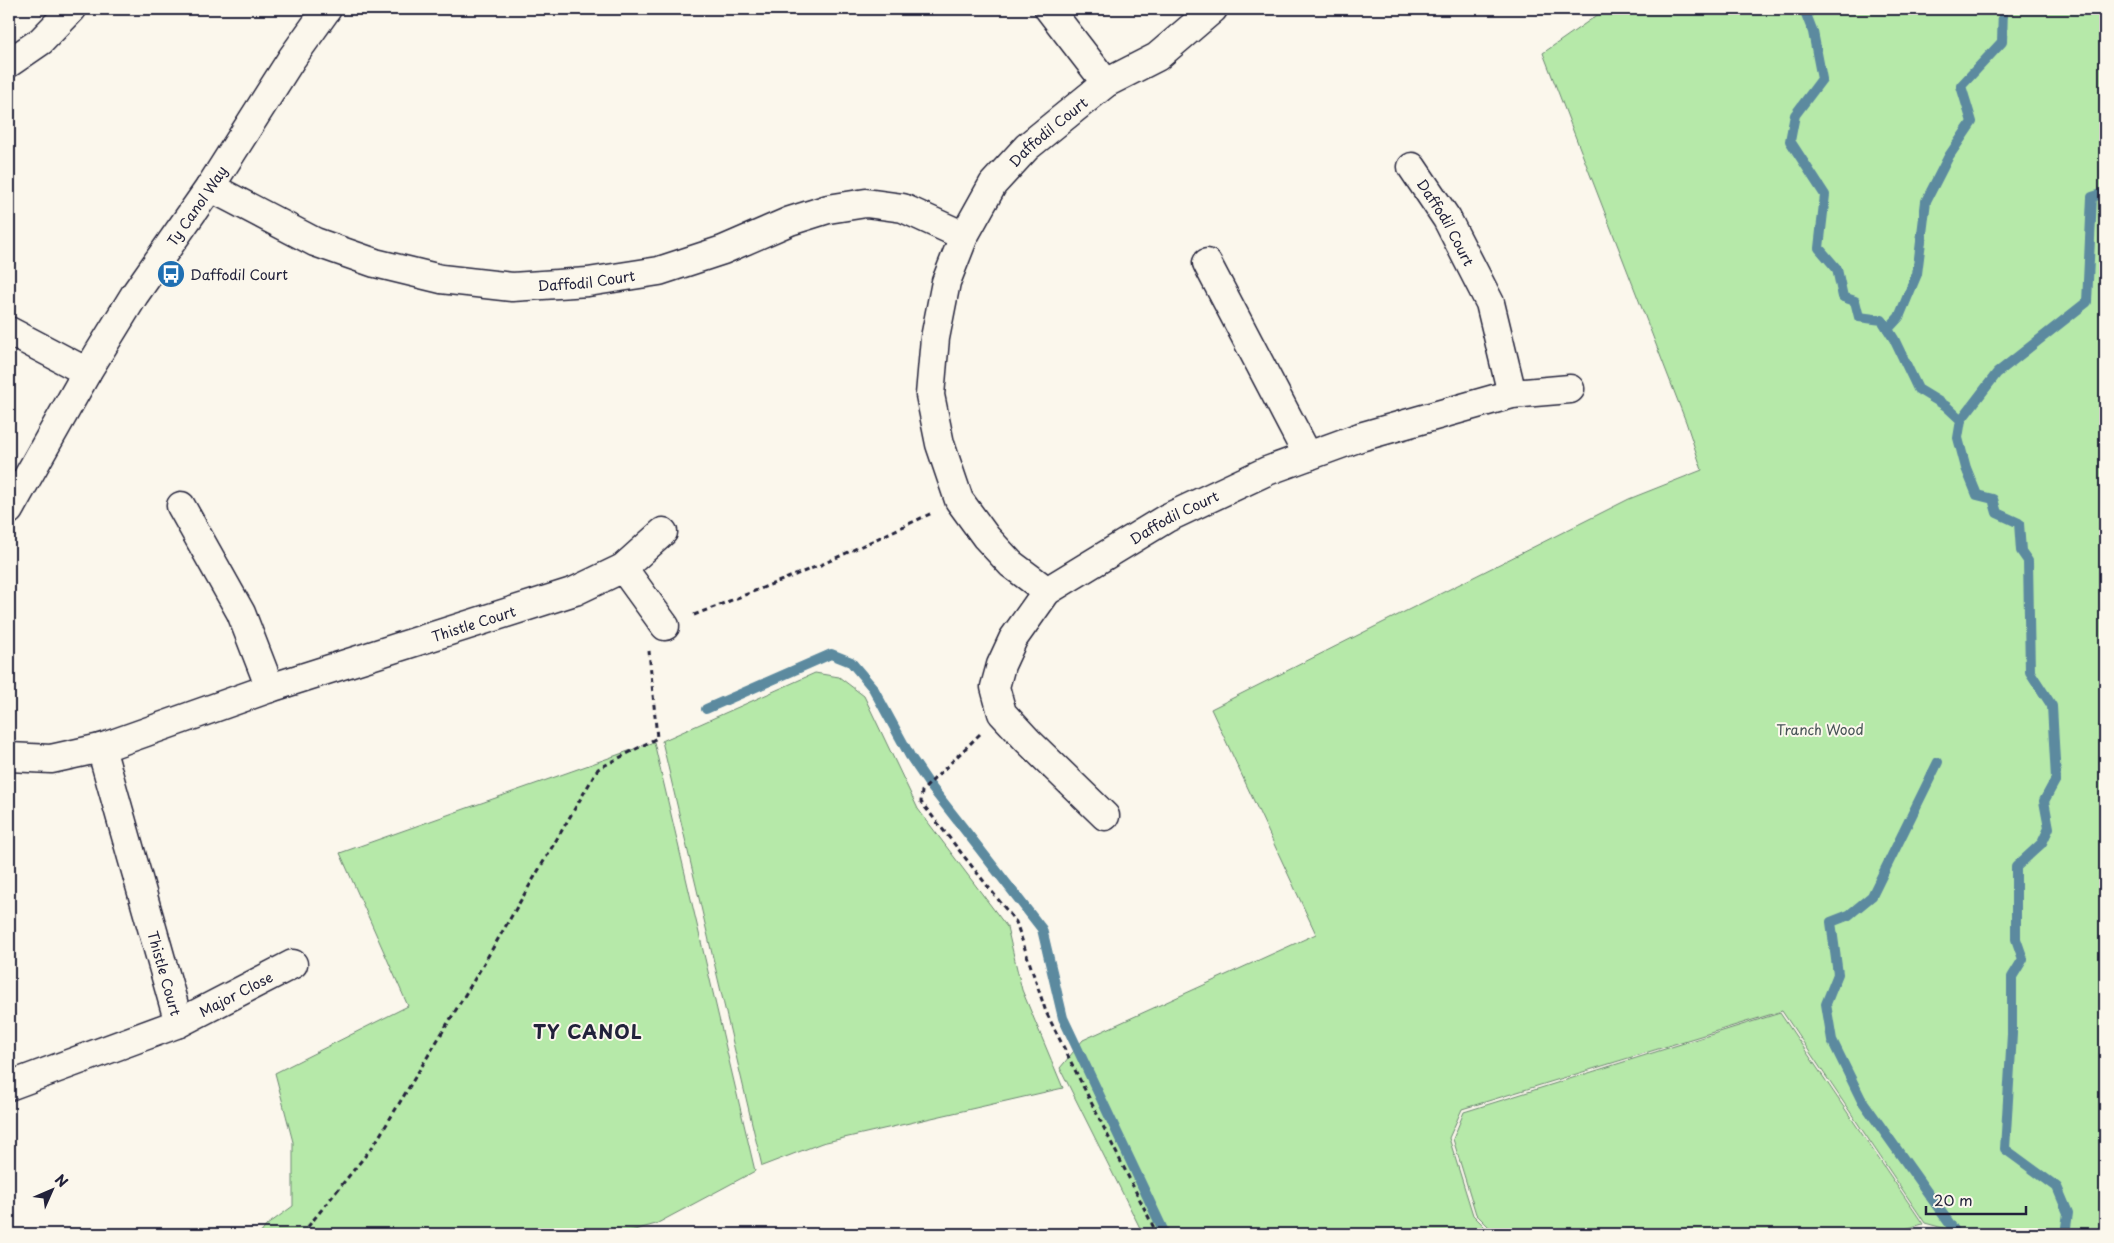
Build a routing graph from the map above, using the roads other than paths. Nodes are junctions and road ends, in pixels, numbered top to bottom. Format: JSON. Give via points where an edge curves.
{"nodes":[{"id":1,"x":72,"y":9,"type":"edge"},
{"id":2,"x":328,"y":9,"type":"edge"},
{"id":3,"x":1048,"y":9,"type":"edge"},
{"id":4,"x":1213,"y":9,"type":"edge"},
{"id":5,"x":9,"y":63,"type":"edge"},
{"id":6,"x":1106,"y":83,"type":"junction"},
{"id":7,"x":1412,"y":167,"type":"dead end"},
{"id":8,"x":210,"y":186,"type":"junction"},
{"id":9,"x":964,"y":236,"type":"junction"},
{"id":10,"x":1207,"y":263,"type":"dead end"},
{"id":11,"x":9,"y":331,"type":"edge"},
{"id":12,"x":87,"y":372,"type":"junction"},
{"id":13,"x":1570,"y":389,"type":"dead end"},
{"id":14,"x":1512,"y":394,"type":"junction"},
{"id":15,"x":1308,"y":456,"type":"junction"},
{"id":16,"x":181,"y":506,"type":"dead end"},
{"id":17,"x":9,"y":510,"type":"edge"},
{"id":18,"x":663,"y":532,"type":"dead end"},
{"id":19,"x":624,"y":568,"type":"junction"},
{"id":20,"x":1047,"y":591,"type":"junction"},
{"id":21,"x":665,"y":626,"type":"road end"},
{"id":22,"x":270,"y":688,"type":"junction"},
{"id":23,"x":101,"y":748,"type":"junction"},
{"id":24,"x":9,"y":757,"type":"edge"},
{"id":25,"x":1105,"y":816,"type":"dead end"},
{"id":26,"x":294,"y":964,"type":"dead end"},
{"id":27,"x":178,"y":1023,"type":"junction"},
{"id":28,"x":9,"y":1086,"type":"edge"}],
"edges":[{"from":1,"to":5,"type":"street","via":[[41,41]]},
{"from":2,"to":8,"type":"street","name":"Ty Canol Way","via":[[292,58]]},
{"from":3,"to":6,"type":"street"},
{"from":4,"to":6,"type":"street","name":"Daffodil Court","via":[[1157,57]]},
{"from":6,"to":9,"type":"street","name":"Daffodil Court","via":[[1027,147],[993,184]]},
{"from":7,"to":14,"type":"street","name":"Daffodil Court","via":[[1447,219],[1490,303]]},
{"from":8,"to":9,"type":"street","name":"Daffodil Court","via":[[315,242],[440,279],[512,287],[588,282],[660,271],[828,209],[866,203],[904,208]]},
{"from":8,"to":12,"type":"street","name":"Ty Canol Way"},
{"from":9,"to":20,"type":"street","name":"Daffodil Court","via":[[946,282],[935,338],[930,395],[940,444],[959,500],[1011,564]]},
{"from":10,"to":15,"type":"street"},
{"from":11,"to":12,"type":"street"},
{"from":12,"to":17,"type":"street","name":"Ty Canol Way"},
{"from":13,"to":14,"type":"street","name":"Daffodil Court"},
{"from":14,"to":15,"type":"street","name":"Daffodil Court","via":[[1360,437]]},
{"from":15,"to":20,"type":"street","name":"Daffodil Court","via":[[1266,471],[1167,518]]},
{"from":16,"to":22,"type":"street","via":[[241,613]]},
{"from":18,"to":19,"type":"street","name":"Thistle Court"},
{"from":19,"to":21,"type":"street"},
{"from":19,"to":22,"type":"street","name":"Thistle Court","via":[[575,591]]},
{"from":20,"to":25,"type":"street","name":"Daffodil Court","via":[[1013,639],[995,687],[1002,713]]},
{"from":22,"to":23,"type":"street","name":"Thistle Court"},
{"from":23,"to":24,"type":"street","name":"Thistle Court","via":[[51,759]]},
{"from":23,"to":27,"type":"street","name":"Thistle Court"},
{"from":26,"to":27,"type":"street","name":"Major Close"},
{"from":27,"to":28,"type":"street","name":"Thistle Court"}]}
